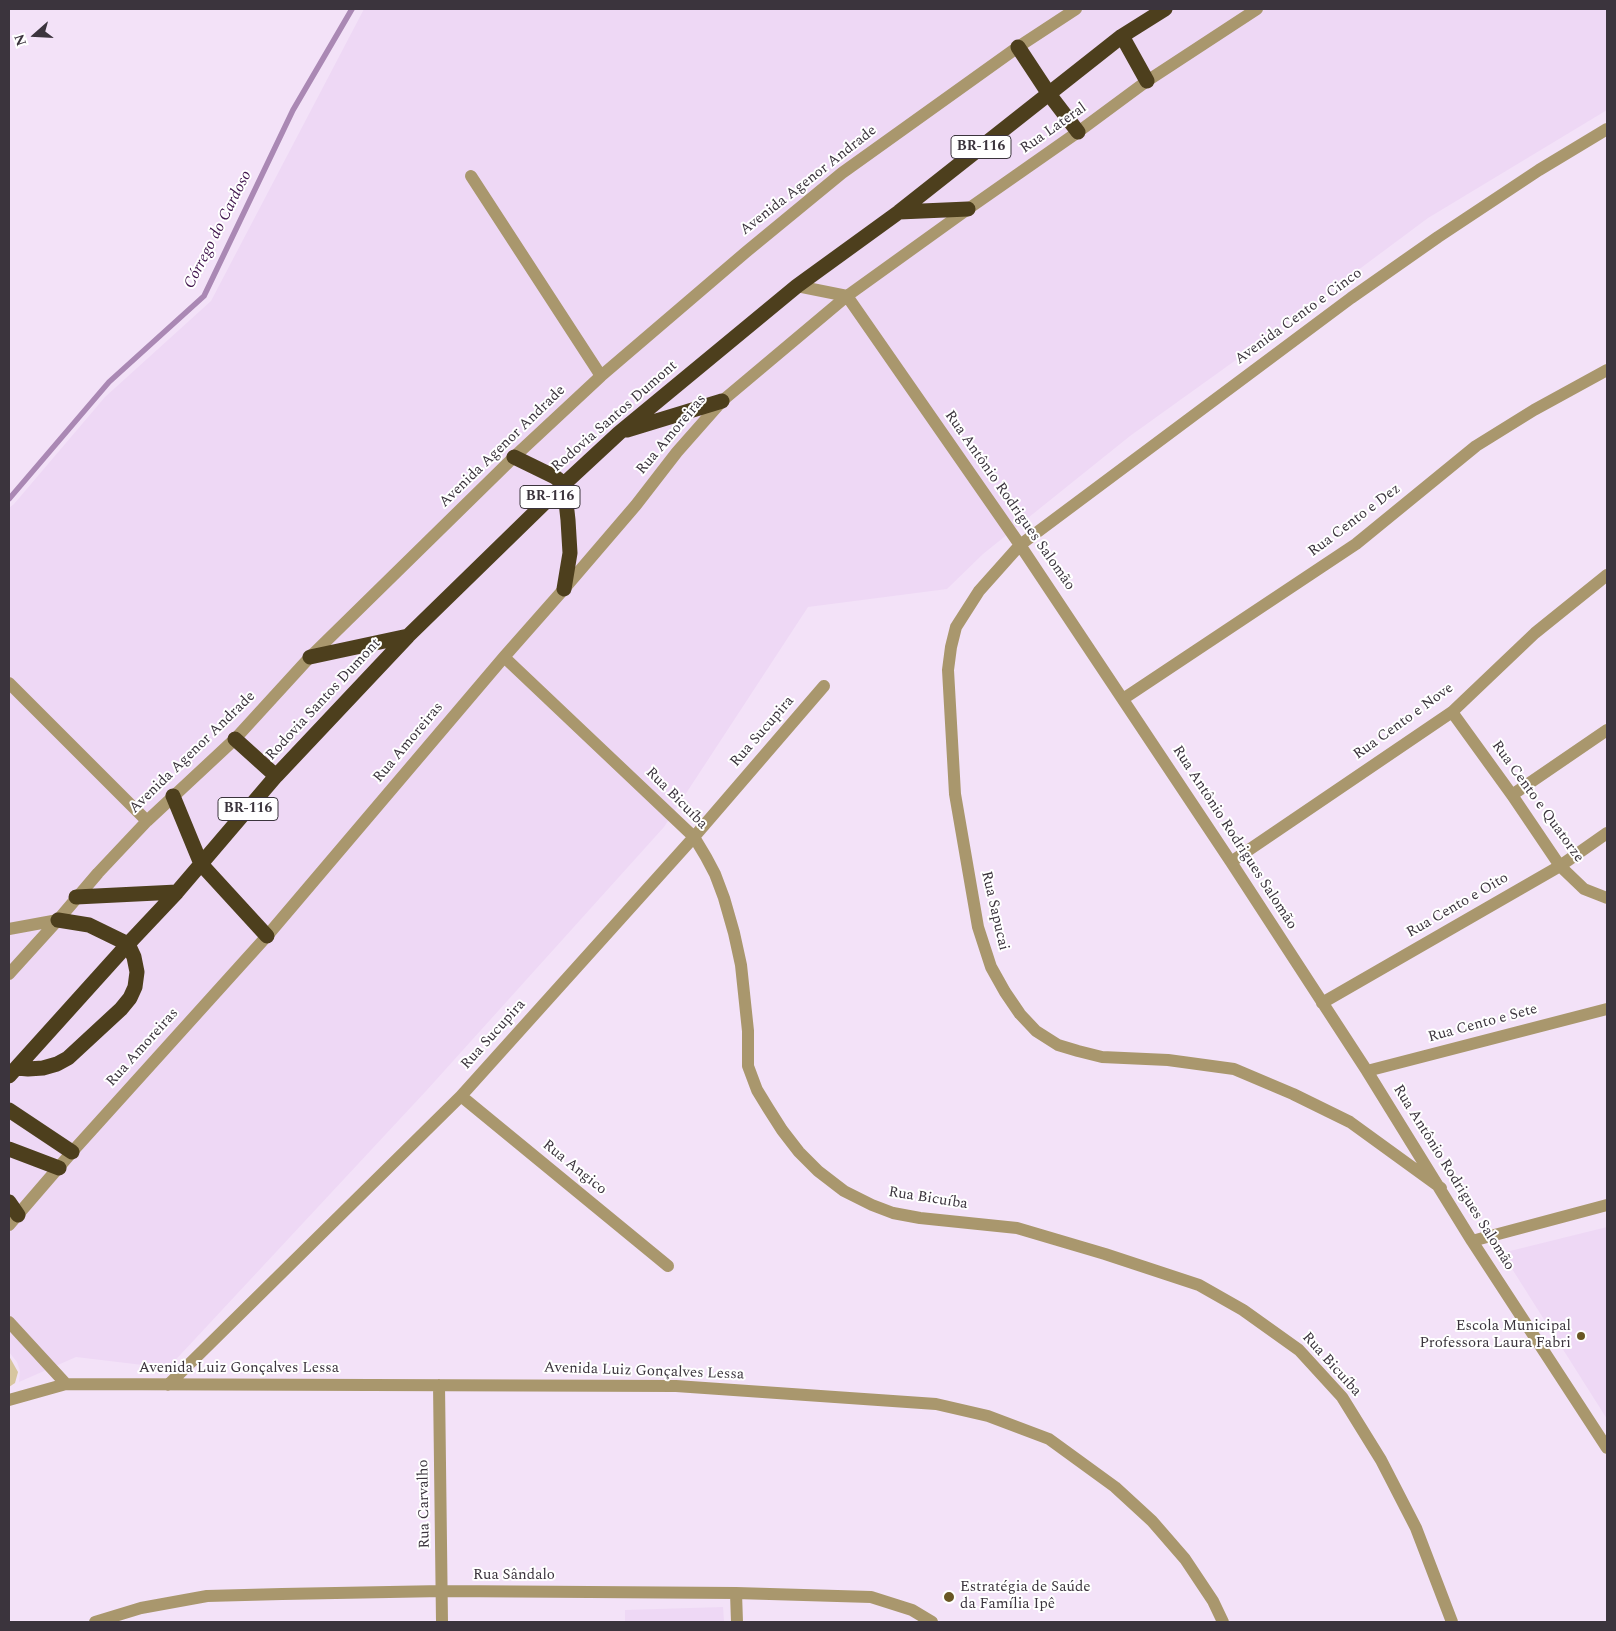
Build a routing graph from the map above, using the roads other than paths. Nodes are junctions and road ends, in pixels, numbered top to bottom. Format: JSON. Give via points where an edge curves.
{"nodes":[{"id":1,"x":1076,"y":9,"type":"edge"},
{"id":2,"x":1165,"y":9,"type":"edge"},
{"id":3,"x":1258,"y":9,"type":"edge"},
{"id":4,"x":1122,"y":36,"type":"junction"},
{"id":5,"x":1018,"y":47,"type":"junction"},
{"id":6,"x":1147,"y":81,"type":"junction"},
{"id":7,"x":1049,"y":94,"type":"junction"},
{"id":8,"x":1607,"y":129,"type":"edge"},
{"id":9,"x":1078,"y":132,"type":"junction"},
{"id":10,"x":471,"y":176,"type":"dead end"},
{"id":11,"x":968,"y":209,"type":"junction"},
{"id":12,"x":899,"y":212,"type":"junction"},
{"id":13,"x":798,"y":286,"type":"junction"},
{"id":14,"x":847,"y":296,"type":"junction"},
{"id":15,"x":1607,"y":370,"type":"edge"},
{"id":16,"x":601,"y":376,"type":"junction"},
{"id":17,"x":722,"y":401,"type":"junction"},
{"id":18,"x":619,"y":433,"type":"junction"},
{"id":19,"x":514,"y":457,"type":"junction"},
{"id":20,"x":564,"y":484,"type":"junction"},
{"id":21,"x":1020,"y":545,"type":"junction"},
{"id":22,"x":1607,"y":575,"type":"edge"},
{"id":23,"x":564,"y":588,"type":"junction"},
{"id":24,"x":408,"y":636,"type":"junction"},
{"id":25,"x":310,"y":657,"type":"junction"},
{"id":26,"x":504,"y":657,"type":"junction"},
{"id":27,"x":9,"y":683,"type":"edge"},
{"id":28,"x":824,"y":686,"type":"dead end"},
{"id":29,"x":1123,"y":699,"type":"junction"},
{"id":30,"x":1452,"y":712,"type":"junction"},
{"id":31,"x":1607,"y":730,"type":"edge"},
{"id":32,"x":235,"y":739,"type":"junction"},
{"id":33,"x":276,"y":776,"type":"junction"},
{"id":34,"x":1512,"y":795,"type":"junction"},
{"id":35,"x":173,"y":796,"type":"junction"},
{"id":36,"x":147,"y":821,"type":"junction"},
{"id":37,"x":1607,"y":834,"type":"edge"},
{"id":38,"x":694,"y":838,"type":"junction"},
{"id":39,"x":1231,"y":862,"type":"junction"},
{"id":40,"x":201,"y":864,"type":"junction"},
{"id":41,"x":1560,"y":866,"type":"junction"},
{"id":42,"x":177,"y":892,"type":"junction"},
{"id":43,"x":76,"y":897,"type":"junction"},
{"id":44,"x":1607,"y":898,"type":"edge"},
{"id":45,"x":58,"y":920,"type":"junction"},
{"id":46,"x":9,"y":928,"type":"edge"},
{"id":47,"x":267,"y":936,"type":"junction"},
{"id":48,"x":128,"y":944,"type":"junction"},
{"id":49,"x":9,"y":974,"type":"edge"},
{"id":50,"x":1322,"y":1003,"type":"junction"},
{"id":51,"x":1607,"y":1009,"type":"edge"},
{"id":52,"x":1367,"y":1071,"type":"junction"},
{"id":53,"x":13,"y":1072,"type":"edge"},
{"id":54,"x":461,"y":1096,"type":"junction"},
{"id":55,"x":9,"y":1110,"type":"edge"},
{"id":56,"x":9,"y":1149,"type":"edge"},
{"id":57,"x":72,"y":1152,"type":"junction"},
{"id":58,"x":59,"y":1168,"type":"junction"},
{"id":59,"x":1441,"y":1188,"type":"junction"},
{"id":60,"x":9,"y":1202,"type":"edge"},
{"id":61,"x":1607,"y":1205,"type":"edge"},
{"id":62,"x":13,"y":1220,"type":"edge"},
{"id":63,"x":1472,"y":1241,"type":"junction"},
{"id":64,"x":668,"y":1266,"type":"dead end"},
{"id":65,"x":9,"y":1322,"type":"edge"},
{"id":66,"x":66,"y":1384,"type":"junction"},
{"id":67,"x":168,"y":1385,"type":"junction"},
{"id":68,"x":439,"y":1385,"type":"junction"},
{"id":69,"x":9,"y":1400,"type":"edge"},
{"id":70,"x":1605,"y":1441,"type":"edge"},
{"id":71,"x":443,"y":1591,"type":"junction"},
{"id":72,"x":736,"y":1593,"type":"junction"},
{"id":73,"x":95,"y":1622,"type":"edge"},
{"id":74,"x":442,"y":1622,"type":"edge"},
{"id":75,"x":737,"y":1622,"type":"edge"},
{"id":76,"x":932,"y":1622,"type":"edge"},
{"id":77,"x":1223,"y":1622,"type":"edge"},
{"id":78,"x":1452,"y":1622,"type":"edge"}],
"edges":[{"from":1,"to":5,"type":"street","name":"Avenida Agenor Andrade"},
{"from":2,"to":4,"type":"highway","name":"Rodovia Santos Dumont","number":"BR-116"},
{"from":3,"to":6,"type":"street","name":"Rua Lateral"},
{"from":4,"to":6,"type":"highway"},
{"from":4,"to":7,"type":"highway","name":"Rodovia Santos Dumont","number":"BR-116"},
{"from":5,"to":7,"type":"highway"},
{"from":5,"to":16,"type":"street","name":"Avenida Agenor Andrade","via":[[842,172]]},
{"from":6,"to":9,"type":"street","name":"Rua Lateral"},
{"from":7,"to":9,"type":"highway"},
{"from":7,"to":12,"type":"highway","name":"Rodovia Santos Dumont","number":"BR-116"},
{"from":8,"to":21,"type":"street","name":"Avenida Cento e Cinco","via":[[1539,170],[1351,298]]},
{"from":9,"to":11,"type":"street","name":"Rua Lateral"},
{"from":10,"to":16,"type":"street"},
{"from":11,"to":12,"type":"highway"},
{"from":11,"to":14,"type":"street","name":"Rua Lateral"},
{"from":12,"to":13,"type":"highway","name":"Rodovia Santos Dumont","number":"BR-116"},
{"from":13,"to":14,"type":"street"},
{"from":13,"to":18,"type":"highway","name":"Rodovia Santos Dumont","number":"BR-116"},
{"from":14,"to":17,"type":"street","name":"Rua Amoreiras"},
{"from":14,"to":21,"type":"street","name":"Rua Antônio Rodrigues Salomão"},
{"from":15,"to":29,"type":"street","name":"Rua Cento e Dez","via":[[1476,446],[1356,544]]},
{"from":16,"to":19,"type":"street","name":"Avenida Agenor Andrade"},
{"from":17,"to":18,"type":"highway"},
{"from":17,"to":23,"type":"street","name":"Rua Amoreiras"},
{"from":18,"to":20,"type":"highway","name":"Rodovia Santos Dumont","number":"BR-116"},
{"from":19,"to":20,"type":"highway"},
{"from":19,"to":25,"type":"street","name":"Avenida Agenor Andrade"},
{"from":20,"to":23,"type":"highway","via":[[570,553]]},
{"from":20,"to":24,"type":"highway","name":"Rodovia Santos Dumont","number":"BR-116"},
{"from":21,"to":29,"type":"street","name":"Rua Antônio Rodrigues Salomão"},
{"from":21,"to":59,"type":"street","name":"Rua Sapucai","via":[[980,590],[956,627],[948,670],[954,794],[978,927],[991,967],[1005,992],[1036,1031],[1058,1045],[1102,1057],[1168,1060],[1234,1069],[1350,1122]]},
{"from":22,"to":30,"type":"street","name":"Rua Cento e Nove","via":[[1536,633]]},
{"from":23,"to":26,"type":"street","name":"Rua Amoreiras"},
{"from":24,"to":25,"type":"highway"},
{"from":24,"to":33,"type":"highway","name":"Rodovia Santos Dumont","number":"BR-116"},
{"from":25,"to":32,"type":"street","name":"Avenida Agenor Andrade"},
{"from":26,"to":38,"type":"street","name":"Rua Bicuíba"},
{"from":26,"to":47,"type":"street","name":"Rua Amoreiras"},
{"from":27,"to":36,"type":"street"},
{"from":28,"to":38,"type":"street","name":"Rua Sucupira"},
{"from":29,"to":39,"type":"street","name":"Rua Antônio Rodrigues Salomão"},
{"from":30,"to":34,"type":"street","name":"Rua Cento e Quatorze"},
{"from":30,"to":39,"type":"street","name":"Rua Cento e Nove"},
{"from":31,"to":34,"type":"street"},
{"from":32,"to":33,"type":"highway"},
{"from":32,"to":35,"type":"street","name":"Avenida Agenor Andrade"},
{"from":33,"to":40,"type":"highway","name":"Rodovia Santos Dumont","number":"BR-116"},
{"from":34,"to":41,"type":"street","name":"Rua Cento e Quatorze"},
{"from":35,"to":36,"type":"street","name":"Avenida Agenor Andrade"},
{"from":35,"to":40,"type":"highway"},
{"from":36,"to":43,"type":"street","name":"Avenida Agenor Andrade"},
{"from":37,"to":41,"type":"street","name":"Rua Cento e Oito"},
{"from":38,"to":54,"type":"street","name":"Rua Sucupira"},
{"from":38,"to":78,"type":"street","name":"Rua Bicuíba","via":[[715,874],[734,933],[748,1031],[748,1066],[757,1090],[799,1152],[844,1191],[872,1205],[920,1218],[1017,1228],[1199,1285],[1243,1310],[1291,1344],[1342,1397],[1381,1460],[1416,1528]]},
{"from":39,"to":50,"type":"street","name":"Rua Antônio Rodrigues Salomão"},
{"from":40,"to":42,"type":"highway","name":"Rodovia Santos Dumont","number":"BR-116"},
{"from":40,"to":47,"type":"highway"},
{"from":41,"to":44,"type":"street","name":"Rua Cento e Quatorze","via":[[1584,889]]},
{"from":41,"to":50,"type":"street","name":"Rua Cento e Oito"},
{"from":42,"to":43,"type":"highway"},
{"from":42,"to":48,"type":"highway","name":"Rodovia Santos Dumont","number":"BR-116"},
{"from":43,"to":45,"type":"street","name":"Avenida Agenor Andrade"},
{"from":45,"to":46,"type":"street"},
{"from":45,"to":48,"type":"highway","via":[[89,925]]},
{"from":45,"to":49,"type":"street","name":"Avenida Agenor Andrade"},
{"from":47,"to":57,"type":"street","name":"Rua Amoreiras"},
{"from":48,"to":53,"type":"highway","name":"Rodovia Santos Dumont","number":"BR-116"},
{"from":48,"to":53,"type":"highway","via":[[137,972],[135,987],[121,1009],[68,1058],[43,1068]]},
{"from":50,"to":52,"type":"street","name":"Rua Antônio Rodrigues Salomão"},
{"from":51,"to":52,"type":"street","name":"Rua Cento e Sete"},
{"from":52,"to":59,"type":"street","name":"Rua Antônio Rodrigues Salomão"},
{"from":54,"to":64,"type":"street","name":"Rua Angico"},
{"from":54,"to":67,"type":"street","name":"Rua Sucupira"},
{"from":55,"to":57,"type":"highway"},
{"from":56,"to":58,"type":"highway"},
{"from":57,"to":58,"type":"street","name":"Rua Amoreiras"},
{"from":58,"to":62,"type":"street","name":"Rua Amoreiras"},
{"from":59,"to":63,"type":"street","name":"Rua Antônio Rodrigues Salomão"},
{"from":60,"to":62,"type":"highway"},
{"from":61,"to":63,"type":"street"},
{"from":63,"to":70,"type":"street","name":"Rua Antônio Rodrigues Salomão"},
{"from":65,"to":66,"type":"street"},
{"from":66,"to":67,"type":"street","name":"Avenida Luiz Gonçalves Lessa"},
{"from":66,"to":69,"type":"street","name":"Avenida Luiz Gonçalves Lessa"},
{"from":67,"to":68,"type":"street","name":"Avenida Luiz Gonçalves Lessa"},
{"from":68,"to":71,"type":"street","name":"Rua Carvalho"},
{"from":68,"to":77,"type":"street","name":"Avenida Luiz Gonçalves Lessa","via":[[676,1386],[936,1404],[988,1416],[1049,1439],[1115,1486],[1185,1558]]},
{"from":71,"to":72,"type":"street","name":"Rua Sândalo"},
{"from":71,"to":73,"type":"street","name":"Rua Sândalo","via":[[207,1596],[141,1608]]},
{"from":71,"to":74,"type":"street","name":"Rua Carvalho"},
{"from":72,"to":75,"type":"street"},
{"from":72,"to":76,"type":"street","name":"Rua Sândalo","via":[[870,1597],[912,1610]]}]}
